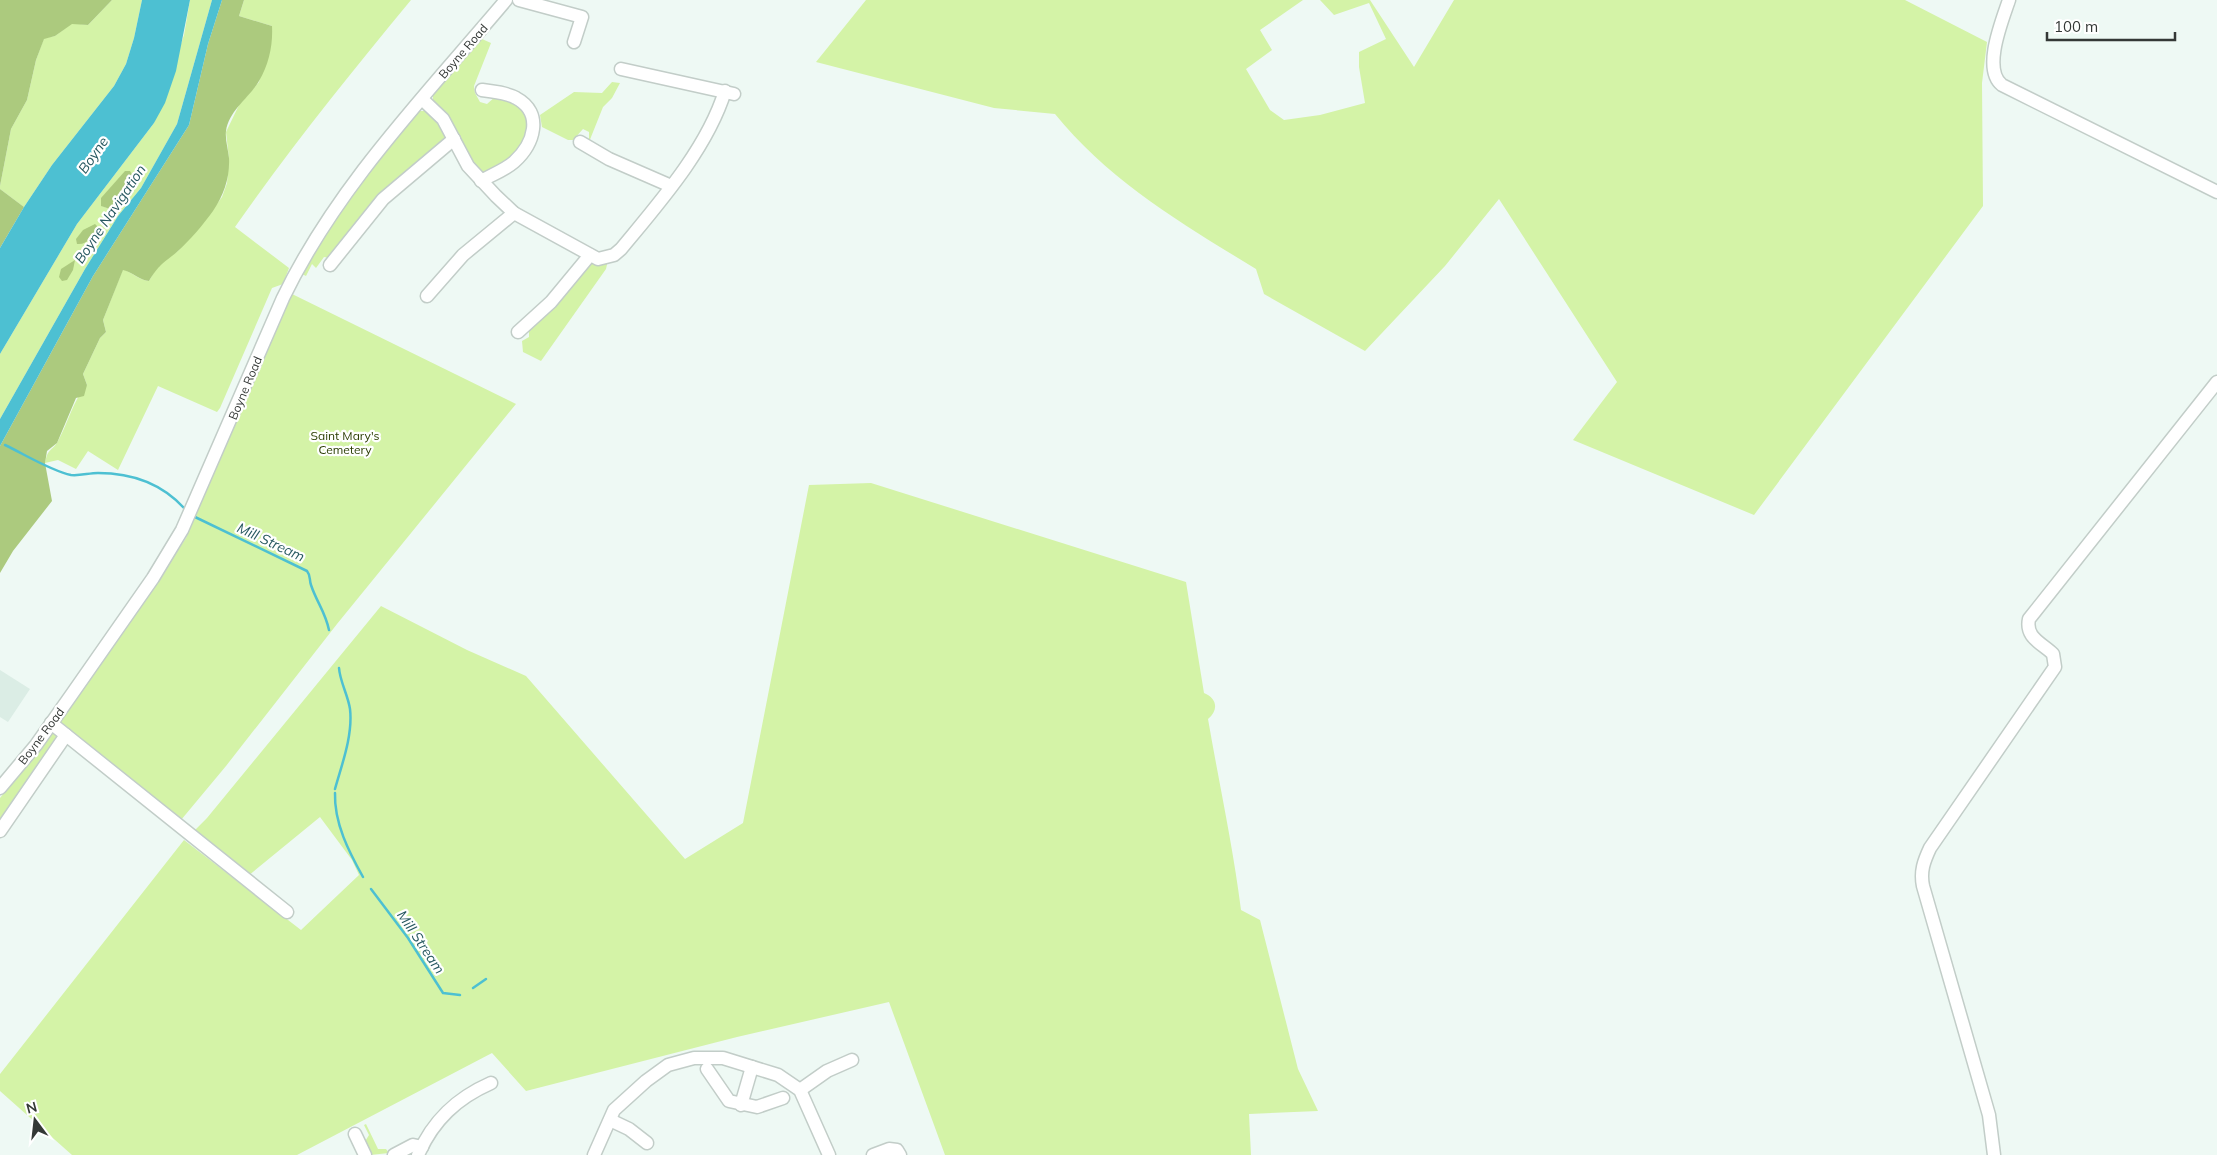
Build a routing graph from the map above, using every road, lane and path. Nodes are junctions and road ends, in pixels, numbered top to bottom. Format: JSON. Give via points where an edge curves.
{"nodes":[{"id":1,"x":506,"y":0,"type":"edge"},
{"id":2,"x":519,"y":0,"type":"edge"},
{"id":3,"x":2008,"y":0,"type":"edge"},
{"id":4,"x":574,"y":42,"type":"dead end"},
{"id":5,"x":622,"y":69,"type":"dead end"},
{"id":6,"x":482,"y":90,"type":"dead end"},
{"id":7,"x":422,"y":98,"type":"junction"},
{"id":8,"x":454,"y":139,"type":"junction"},
{"id":9,"x":580,"y":142,"type":"dead end"},
{"id":10,"x":481,"y":181,"type":"junction"},
{"id":11,"x":671,"y":186,"type":"junction"},
{"id":12,"x":2217,"y":192,"type":"edge"},
{"id":13,"x":514,"y":213,"type":"junction"},
{"id":14,"x":590,"y":255,"type":"junction"},
{"id":15,"x":330,"y":265,"type":"dead end"},
{"id":16,"x":427,"y":296,"type":"dead end"},
{"id":17,"x":518,"y":332,"type":"dead end"},
{"id":18,"x":2217,"y":382,"type":"edge"},
{"id":19,"x":52,"y":723,"type":"junction"},
{"id":20,"x":66,"y":735,"type":"junction"},
{"id":21,"x":0,"y":788,"type":"edge"},
{"id":22,"x":0,"y":831,"type":"edge"},
{"id":23,"x":287,"y":912,"type":"dead end"},
{"id":24,"x":852,"y":1060,"type":"dead end"},
{"id":25,"x":752,"y":1067,"type":"junction"},
{"id":26,"x":708,"y":1069,"type":"dead end"},
{"id":27,"x":491,"y":1083,"type":"dead end"},
{"id":28,"x":800,"y":1090,"type":"junction"},
{"id":29,"x":783,"y":1098,"type":"dead end"},
{"id":30,"x":741,"y":1105,"type":"junction"},
{"id":31,"x":610,"y":1120,"type":"junction"},
{"id":32,"x":355,"y":1134,"type":"dead end"},
{"id":33,"x":647,"y":1143,"type":"dead end"},
{"id":34,"x":420,"y":1151,"type":"edge"},
{"id":35,"x":365,"y":1155,"type":"edge"},
{"id":36,"x":394,"y":1155,"type":"edge"},
{"id":37,"x":594,"y":1155,"type":"edge"},
{"id":38,"x":829,"y":1155,"type":"edge"},
{"id":39,"x":873,"y":1155,"type":"edge"},
{"id":40,"x":900,"y":1155,"type":"edge"},
{"id":41,"x":1994,"y":1155,"type":"edge"}],
"edges":[{"from":1,"to":7,"type":"street","name":"Boyne Road"},
{"from":2,"to":4,"type":"street","via":[[582,17]]},
{"from":3,"to":12,"type":"street","via":[[1995,44],[1993,68],[1996,80]]},
{"from":5,"to":11,"type":"street","via":[[729,92],[712,126]]},
{"from":6,"to":10,"type":"street","via":[[516,98],[529,112],[534,128],[527,148],[512,164]]},
{"from":7,"to":8,"type":"street","via":[[443,118]]},
{"from":7,"to":19,"type":"street","name":"Boyne Road","via":[[348,189],[300,262],[182,530],[153,578]]},
{"from":8,"to":10,"type":"street","via":[[468,166]]},
{"from":8,"to":15,"type":"street","via":[[383,199]]},
{"from":9,"to":11,"type":"street","via":[[609,159]]},
{"from":10,"to":13,"type":"street"},
{"from":11,"to":14,"type":"street","via":[[614,255],[598,259]]},
{"from":13,"to":14,"type":"street"},
{"from":13,"to":16,"type":"street","via":[[463,255]]},
{"from":14,"to":17,"type":"street","via":[[551,302]]},
{"from":18,"to":41,"type":"street","via":[[2029,619],[2027,626],[2032,637],[2053,654],[2055,667],[1922,864],[1923,886],[1989,1115]]},
{"from":19,"to":20,"type":"street"},
{"from":19,"to":21,"type":"street","name":"Boyne Road"},
{"from":20,"to":22,"type":"street"},
{"from":20,"to":23,"type":"street"},
{"from":24,"to":28,"type":"street","via":[[827,1071]]},
{"from":25,"to":28,"type":"street","via":[[778,1075]]},
{"from":25,"to":30,"type":"street"},
{"from":25,"to":31,"type":"street","via":[[723,1058],[694,1058],[668,1065],[614,1110]]},
{"from":26,"to":30,"type":"street","via":[[730,1101]]},
{"from":27,"to":34,"type":"street","via":[[451,1106],[430,1132]]},
{"from":28,"to":38,"type":"street"},
{"from":29,"to":30,"type":"street","via":[[757,1107]]},
{"from":31,"to":33,"type":"street"},
{"from":31,"to":37,"type":"street"},
{"from":32,"to":35,"type":"street"},
{"from":34,"to":36,"type":"street","via":[[413,1145]]},
{"from":39,"to":40,"type":"street","via":[[889,1149],[897,1150]]}]}
